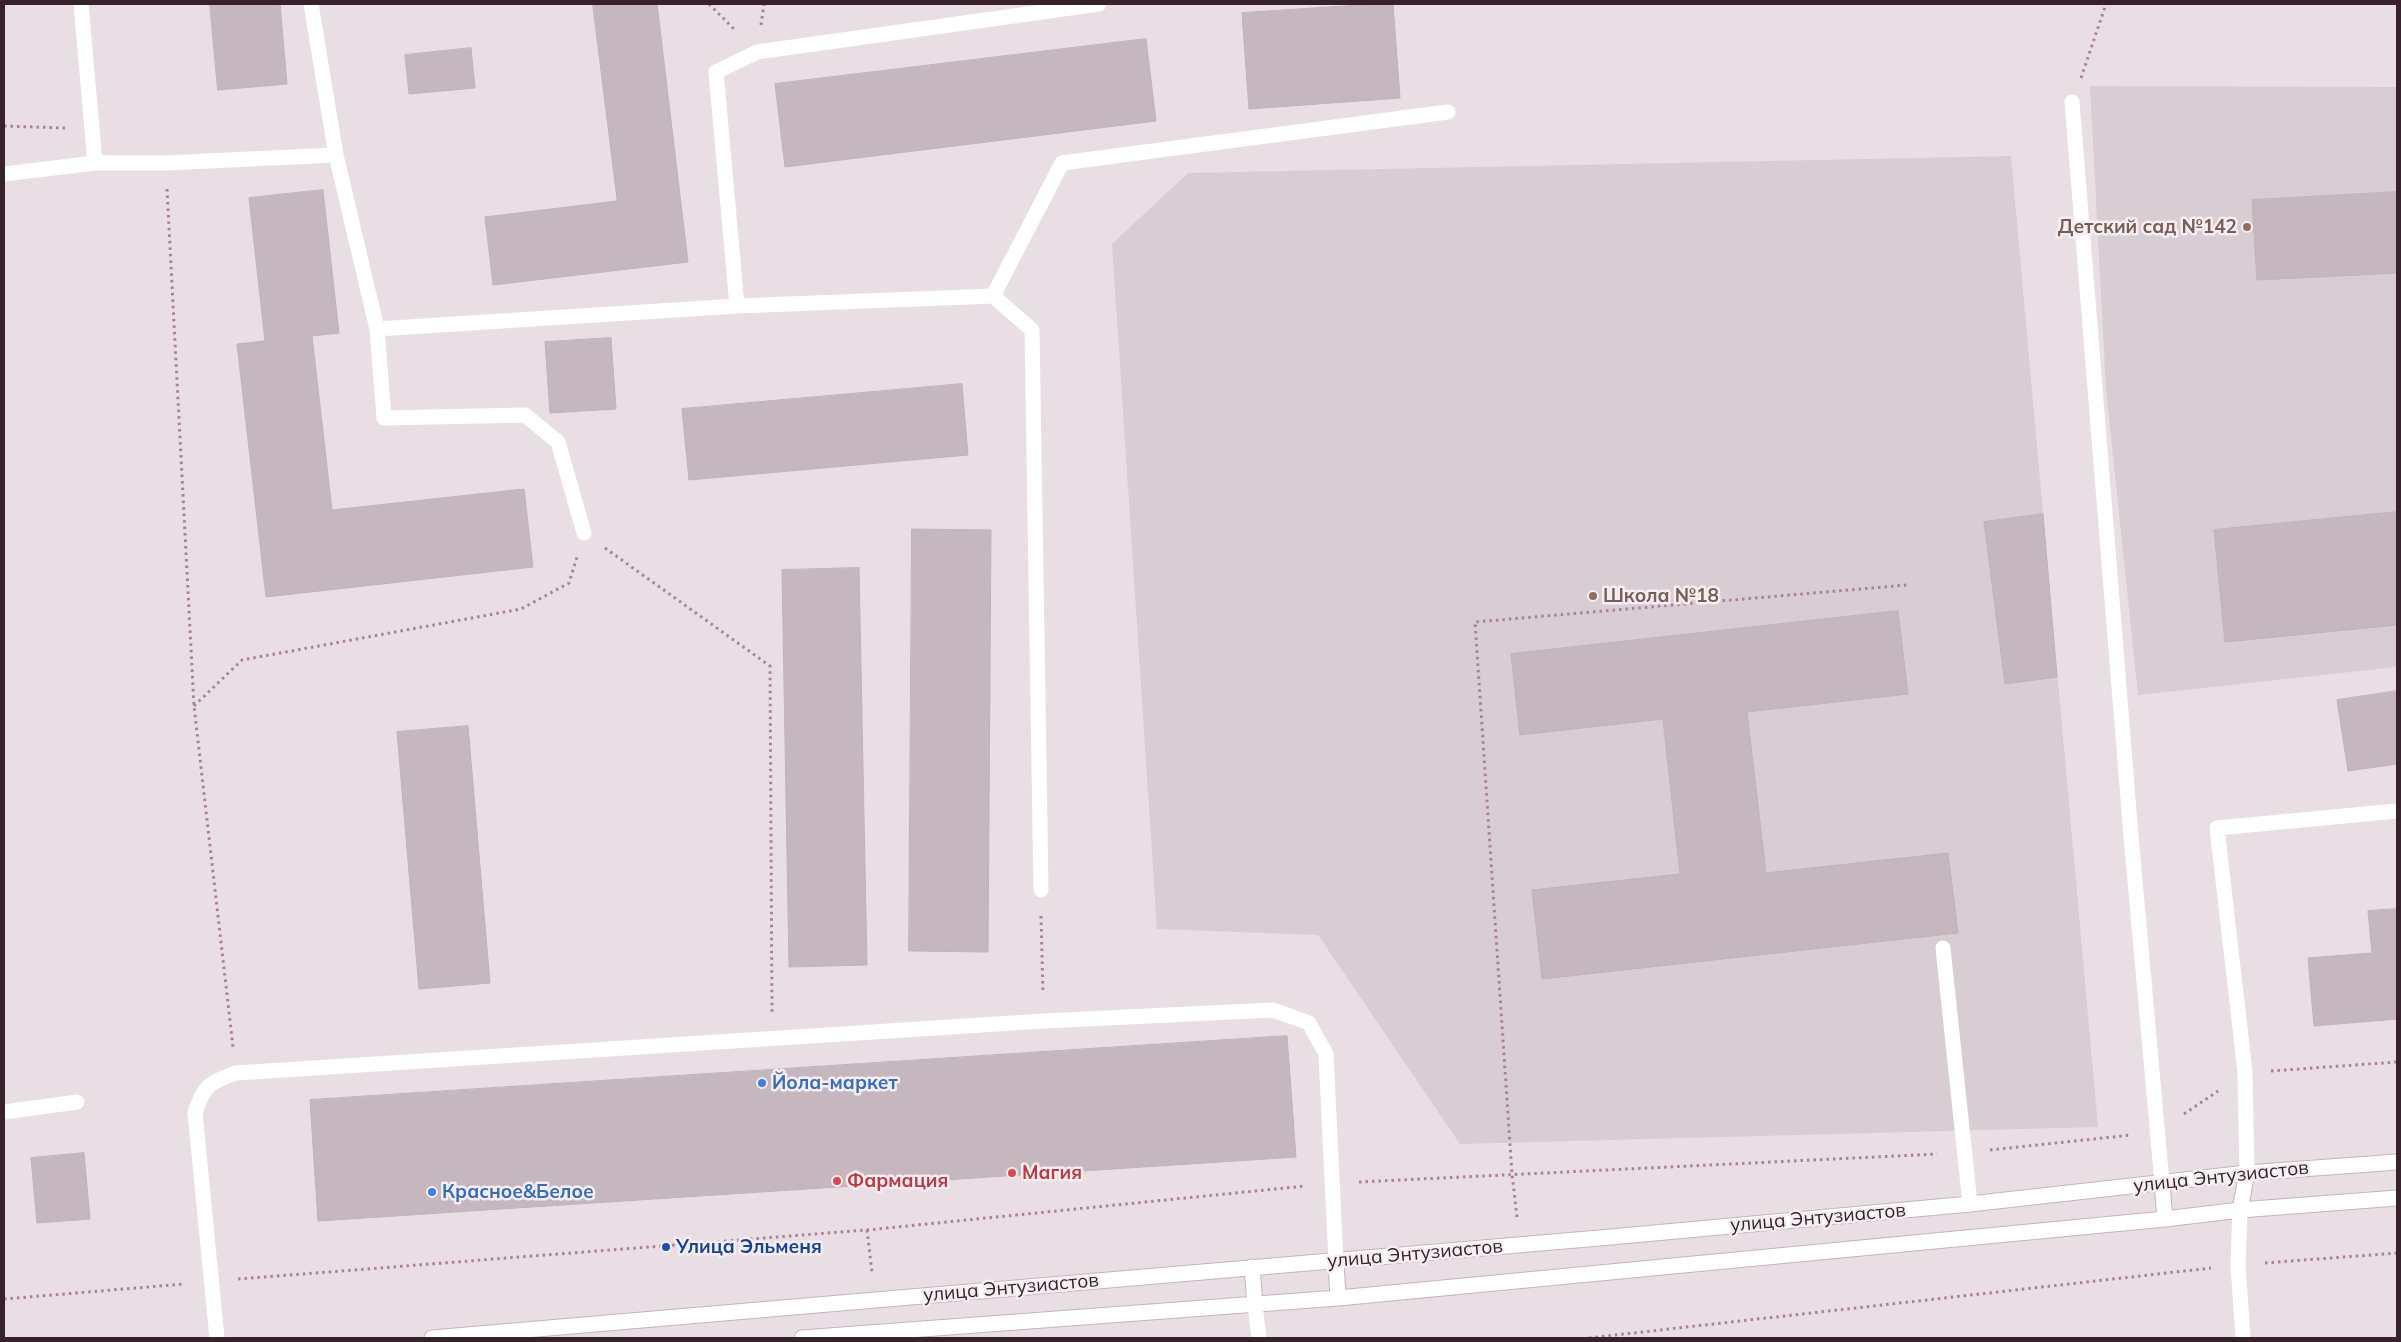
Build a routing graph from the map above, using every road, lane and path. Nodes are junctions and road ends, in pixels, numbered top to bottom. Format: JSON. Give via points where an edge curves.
{"nodes":[{"id":1,"x":81,"y":4,"type":"edge"},
{"id":2,"x":311,"y":4,"type":"edge"},
{"id":3,"x":1100,"y":4,"type":"edge"},
{"id":4,"x":2106,"y":4,"type":"edge"},
{"id":5,"x":2072,"y":102,"type":"joint"},
{"id":6,"x":1448,"y":112,"type":"dead end"},
{"id":7,"x":4,"y":126,"type":"edge"},
{"id":8,"x":92,"y":130,"type":"junction"},
{"id":9,"x":336,"y":155,"type":"junction"},
{"id":10,"x":95,"y":163,"type":"junction"},
{"id":11,"x":165,"y":163,"type":"junction"},
{"id":12,"x":4,"y":174,"type":"edge"},
{"id":13,"x":993,"y":296,"type":"junction"},
{"id":14,"x":738,"y":306,"type":"junction"},
{"id":15,"x":377,"y":329,"type":"junction"},
{"id":16,"x":584,"y":533,"type":"junction"},
{"id":17,"x":1907,"y":585,"type":"dead end"},
{"id":18,"x":194,"y":706,"type":"junction"},
{"id":19,"x":2397,"y":811,"type":"edge"},
{"id":20,"x":1041,"y":890,"type":"joint"},
{"id":21,"x":1943,"y":948,"type":"dead end"},
{"id":22,"x":1044,"y":1021,"type":"junction"},
{"id":23,"x":772,"y":1038,"type":"junction"},
{"id":24,"x":236,"y":1073,"type":"junction"},
{"id":25,"x":77,"y":1102,"type":"dead end"},
{"id":26,"x":4,"y":1112,"type":"edge"},
{"id":27,"x":2157,"y":1133,"type":"junction"},
{"id":28,"x":1964,"y":1153,"type":"junction"},
{"id":29,"x":2397,"y":1162,"type":"edge"},
{"id":30,"x":2247,"y":1173,"type":"junction"},
{"id":31,"x":1512,"y":1174,"type":"junction"},
{"id":32,"x":2162,"y":1182,"type":"junction"},
{"id":33,"x":1333,"y":1183,"type":"junction"},
{"id":34,"x":2397,"y":1198,"type":"edge"},
{"id":35,"x":1970,"y":1204,"type":"junction"},
{"id":36,"x":2240,"y":1210,"type":"junction"},
{"id":37,"x":1517,"y":1217,"type":"dead end"},
{"id":38,"x":2165,"y":1219,"type":"junction"},
{"id":39,"x":867,"y":1230,"type":"junction"},
{"id":40,"x":2397,"y":1253,"type":"edge"},
{"id":41,"x":1336,"y":1260,"type":"junction"},
{"id":42,"x":2238,"y":1265,"type":"junction"},
{"id":43,"x":1252,"y":1267,"type":"junction"},
{"id":44,"x":872,"y":1272,"type":"dead end"},
{"id":45,"x":211,"y":1282,"type":"junction"},
{"id":46,"x":1338,"y":1298,"type":"junction"},
{"id":47,"x":4,"y":1299,"type":"edge"},
{"id":48,"x":1255,"y":1304,"type":"junction"},
{"id":49,"x":217,"y":1338,"type":"edge"},
{"id":50,"x":432,"y":1338,"type":"edge"},
{"id":51,"x":802,"y":1338,"type":"edge"},
{"id":52,"x":1259,"y":1338,"type":"edge"},
{"id":53,"x":1588,"y":1338,"type":"edge"},
{"id":54,"x":2243,"y":1338,"type":"edge"}],
"edges":[{"from":1,"to":8,"type":"main road"},
{"from":2,"to":9,"type":"main road"},
{"from":3,"to":14,"type":"main road","via":[[757,52],[716,72]]},
{"from":4,"to":5,"type":"path"},
{"from":5,"to":27,"type":"main road"},
{"from":6,"to":13,"type":"main road","via":[[1062,163]]},
{"from":7,"to":8,"type":"path"},
{"from":8,"to":10,"type":"main road"},
{"from":9,"to":11,"type":"main road"},
{"from":9,"to":15,"type":"main road"},
{"from":10,"to":11,"type":"main road"},
{"from":10,"to":12,"type":"main road"},
{"from":11,"to":18,"type":"path"},
{"from":13,"to":14,"type":"main road"},
{"from":13,"to":20,"type":"main road","via":[[1032,330]]},
{"from":14,"to":15,"type":"main road"},
{"from":15,"to":16,"type":"main road","via":[[384,418],[525,415],[558,442]]},
{"from":16,"to":18,"type":"path","via":[[569,583],[521,609],[242,660]]},
{"from":16,"to":23,"type":"path","via":[[770,666]]},
{"from":17,"to":31,"type":"path","via":[[1475,622]]},
{"from":18,"to":24,"type":"path"},
{"from":19,"to":30,"type":"main road","via":[[2217,828],[2245,1072]]},
{"from":20,"to":22,"type":"path"},
{"from":21,"to":28,"type":"main road"},
{"from":22,"to":23,"type":"main road"},
{"from":22,"to":33,"type":"main road","via":[[1273,1010],[1309,1023],[1326,1054]]},
{"from":23,"to":24,"type":"main road"},
{"from":24,"to":45,"type":"main road","via":[[213,1081],[200,1094],[194,1113]]},
{"from":25,"to":26,"type":"main road"},
{"from":27,"to":28,"type":"path"},
{"from":27,"to":32,"type":"main road"},
{"from":28,"to":31,"type":"path"},
{"from":28,"to":35,"type":"main road"},
{"from":29,"to":30,"type":"main road","name":"улица Энтузиастов"},
{"from":30,"to":32,"type":"main road","name":"улица Энтузиастов"},
{"from":30,"to":36,"type":"main road"},
{"from":31,"to":33,"type":"path"},
{"from":31,"to":37,"type":"path"},
{"from":32,"to":35,"type":"main road","name":"улица Энтузиастов"},
{"from":32,"to":38,"type":"main road"},
{"from":33,"to":39,"type":"path"},
{"from":33,"to":41,"type":"main road"},
{"from":34,"to":36,"type":"main road","name":"улица Энтузиастов"},
{"from":35,"to":41,"type":"main road","name":"улица Энтузиастов"},
{"from":36,"to":38,"type":"main road","name":"улица Энтузиастов"},
{"from":36,"to":42,"type":"main road"},
{"from":38,"to":46,"type":"main road","name":"улица Энтузиастов"},
{"from":39,"to":44,"type":"path"},
{"from":39,"to":45,"type":"path"},
{"from":40,"to":42,"type":"path"},
{"from":41,"to":43,"type":"main road","name":"улица Энтузиастов"},
{"from":41,"to":46,"type":"main road"},
{"from":42,"to":53,"type":"path"},
{"from":42,"to":54,"type":"main road"},
{"from":43,"to":48,"type":"main road"},
{"from":43,"to":50,"type":"main road","name":"улица Энтузиастов"},
{"from":45,"to":47,"type":"path"},
{"from":45,"to":49,"type":"main road"},
{"from":46,"to":48,"type":"main road","name":"улица Энтузиастов"},
{"from":48,"to":51,"type":"main road","name":"улица Энтузиастов"},
{"from":48,"to":52,"type":"main road"}]}
